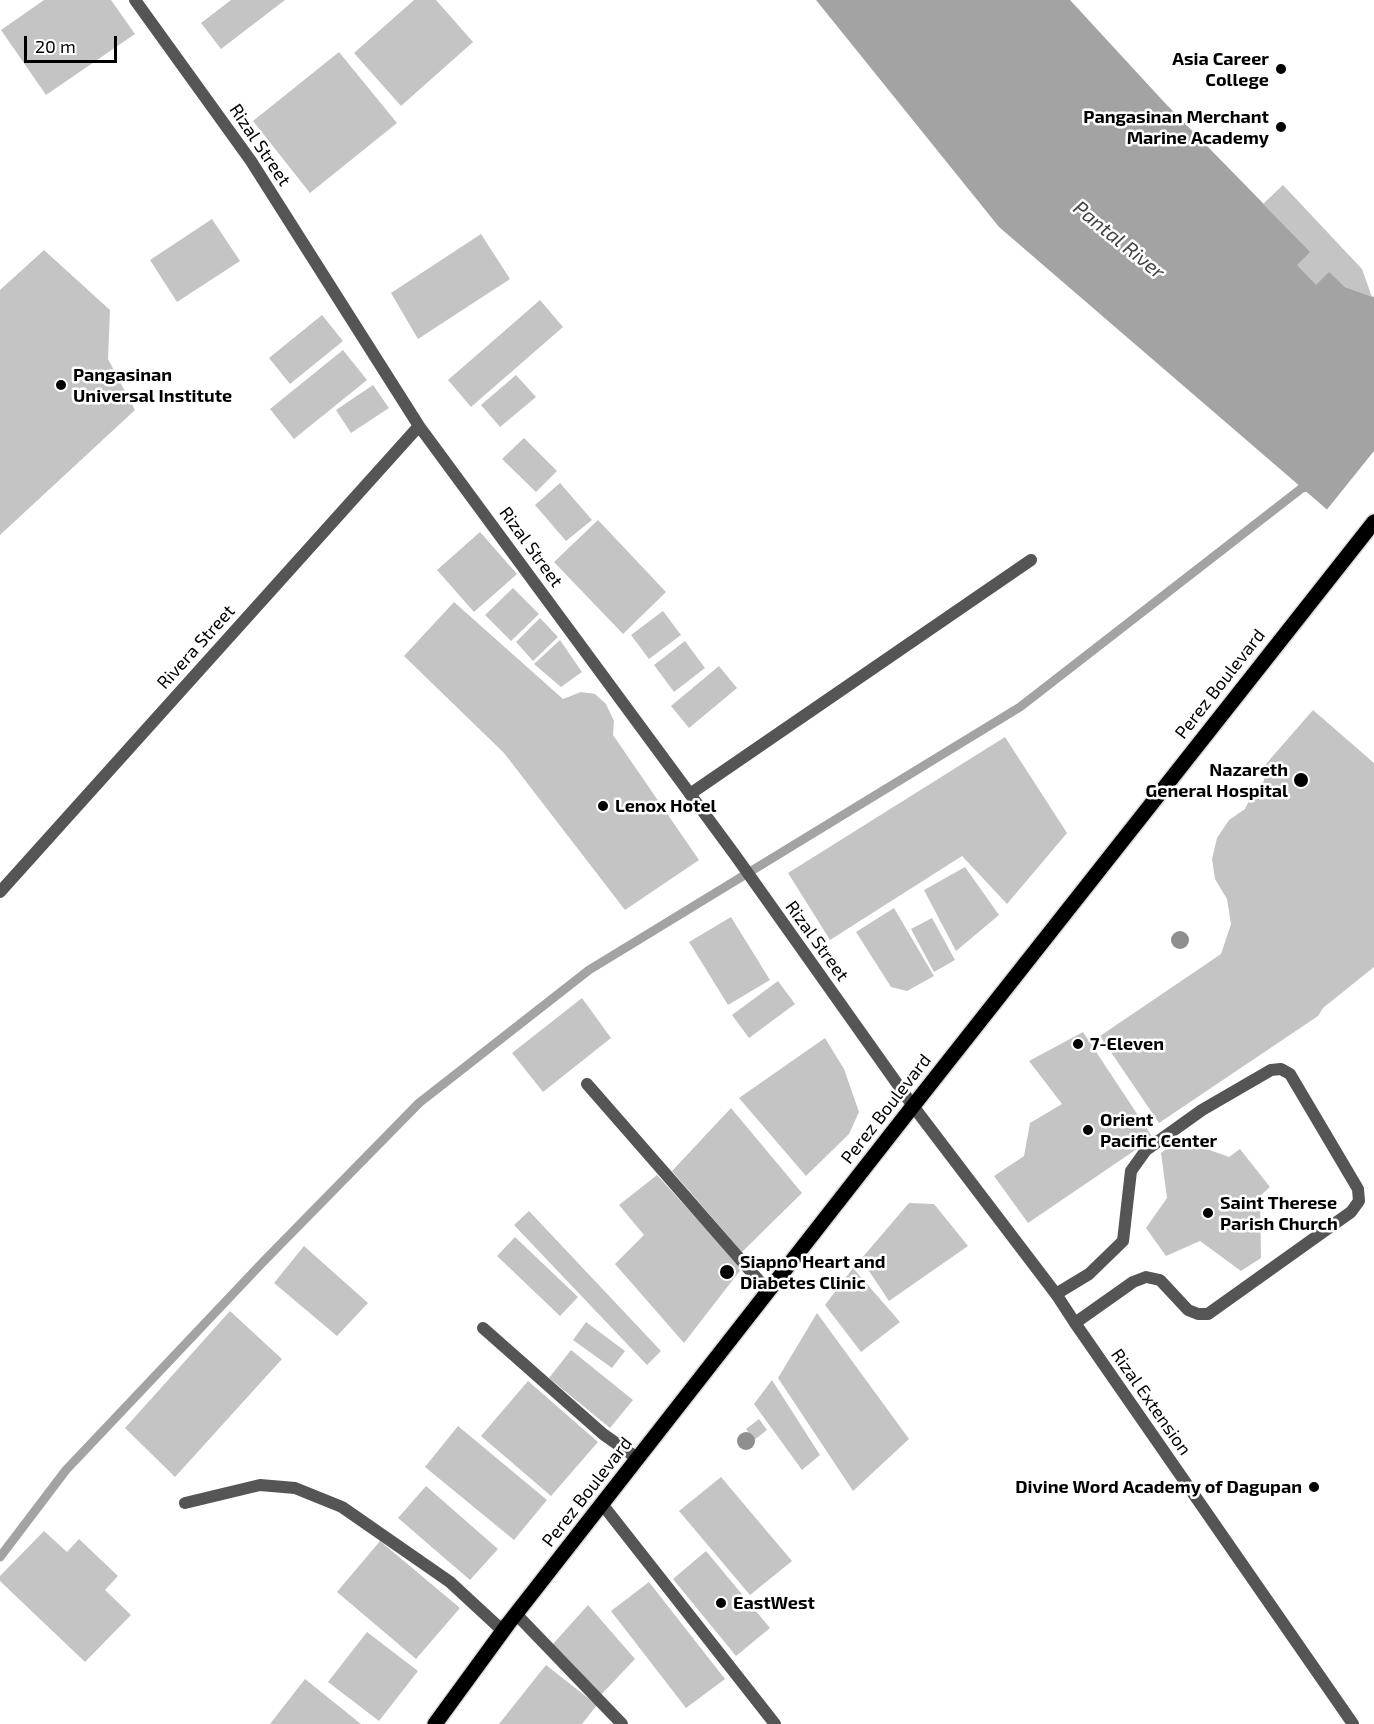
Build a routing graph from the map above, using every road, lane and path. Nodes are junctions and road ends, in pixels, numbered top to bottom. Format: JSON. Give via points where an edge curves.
{"nodes":[{"id":1,"x":135,"y":0,"type":"edge"},
{"id":2,"x":419,"y":426,"type":"junction"},
{"id":3,"x":1374,"y":522,"type":"edge"},
{"id":4,"x":1031,"y":560,"type":"dead end"},
{"id":5,"x":690,"y":794,"type":"junction"},
{"id":6,"x":0,"y":892,"type":"edge"},
{"id":7,"x":587,"y":1084,"type":"dead end"},
{"id":8,"x":912,"y":1106,"type":"junction"},
{"id":9,"x":768,"y":1291,"type":"junction"},
{"id":10,"x":1056,"y":1294,"type":"junction"},
{"id":11,"x":1075,"y":1323,"type":"junction"},
{"id":12,"x":483,"y":1328,"type":"dead end"},
{"id":13,"x":637,"y":1458,"type":"junction"},
{"id":14,"x":185,"y":1503,"type":"dead end"},
{"id":15,"x":602,"y":1504,"type":"junction"},
{"id":16,"x":516,"y":1614,"type":"junction"},
{"id":17,"x":502,"y":1631,"type":"junction"},
{"id":18,"x":435,"y":1724,"type":"edge"},
{"id":19,"x":622,"y":1724,"type":"edge"},
{"id":20,"x":775,"y":1724,"type":"edge"},
{"id":21,"x":1353,"y":1724,"type":"edge"}],
"edges":[{"from":1,"to":2,"type":"street","name":"Rizal Street","via":[[250,160]]},
{"from":2,"to":5,"type":"street","name":"Rizal Street"},
{"from":2,"to":6,"type":"street","name":"Rivera Street"},
{"from":3,"to":8,"type":"main road","name":"Perez Boulevard"},
{"from":4,"to":5,"type":"street"},
{"from":5,"to":8,"type":"street","name":"Rizal Street"},
{"from":7,"to":9,"type":"street"},
{"from":8,"to":9,"type":"main road","name":"Perez Boulevard"},
{"from":8,"to":10,"type":"street","name":"Rizal Extension"},
{"from":9,"to":13,"type":"main road","name":"Perez Boulevard"},
{"from":10,"to":11,"type":"street","name":"Rizal Extension"},
{"from":10,"to":11,"type":"street","via":[[1089,1274],[1123,1241],[1131,1171],[1146,1150],[1202,1110],[1271,1070],[1281,1069],[1290,1074],[1358,1189],[1359,1201],[1351,1212],[1208,1314],[1188,1310],[1160,1280],[1146,1277]]},
{"from":11,"to":21,"type":"street","name":"Rizal Extension"},
{"from":12,"to":13,"type":"street","via":[[603,1434]]},
{"from":13,"to":15,"type":"main road","name":"Perez Boulevard"},
{"from":14,"to":17,"type":"street","via":[[260,1485],[295,1488],[342,1507],[450,1582]]},
{"from":15,"to":16,"type":"main road","name":"Perez Boulevard"},
{"from":15,"to":20,"type":"street"},
{"from":16,"to":17,"type":"main road","name":"Perez Boulevard"},
{"from":16,"to":19,"type":"street"},
{"from":17,"to":18,"type":"main road","name":"Perez Boulevard"}]}
